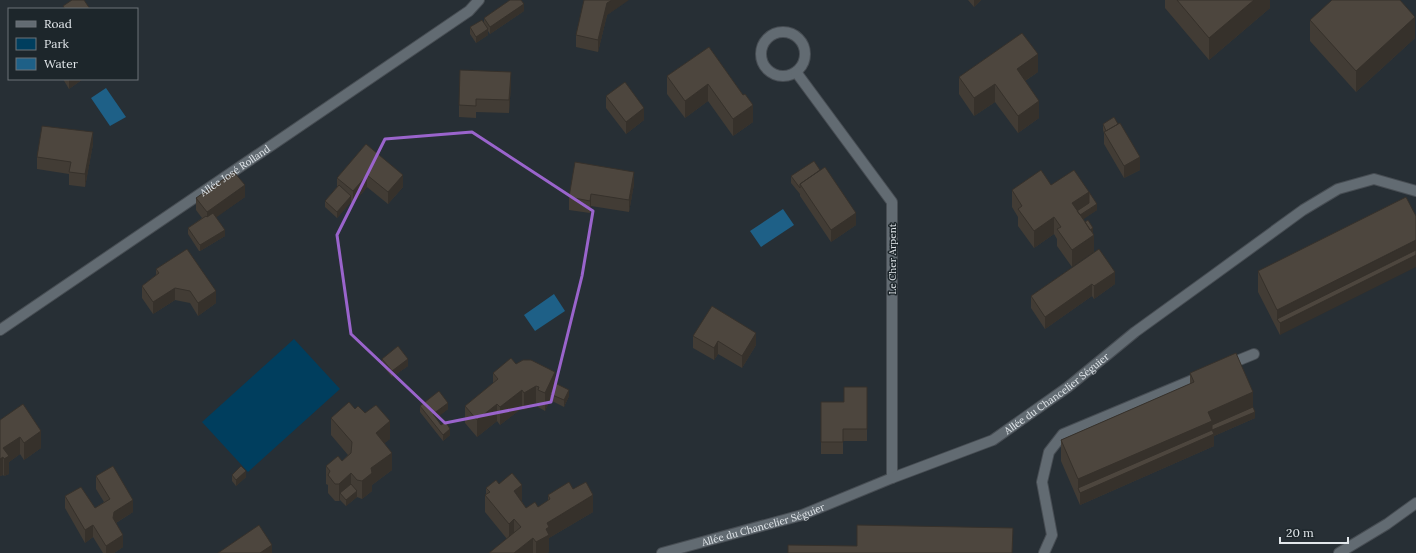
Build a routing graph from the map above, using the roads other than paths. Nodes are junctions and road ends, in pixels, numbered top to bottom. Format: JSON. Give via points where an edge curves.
{"nodes":[{"id":1,"x":479,"y":0,"type":"edge"},
{"id":2,"x":796,"y":72,"type":"junction"},
{"id":3,"x":1416,"y":191,"type":"edge"},
{"id":4,"x":0,"y":330,"type":"edge"},
{"id":5,"x":1254,"y":354,"type":"dead end"},
{"id":6,"x":892,"y":478,"type":"junction"},
{"id":7,"x":1416,"y":503,"type":"edge"},
{"id":8,"x":662,"y":553,"type":"edge"},
{"id":9,"x":1044,"y":553,"type":"edge"},
{"id":10,"x":1339,"y":553,"type":"edge"}],
"edges":[{"from":1,"to":4,"type":"street","name":"Allée José Rolland","via":[[469,11]]},
{"from":2,"to":2,"type":"street","via":[[803,63],[805,53],[802,43],[793,34],[783,31],[771,34],[762,45],[760,56],[766,69],[775,75],[787,76]]},
{"from":2,"to":6,"type":"street","name":"Le Cher Arpent","via":[[892,202]]},
{"from":3,"to":6,"type":"street","name":"Allée du Chancelier Séguier","via":[[1374,179],[1338,189],[1303,210],[1211,276],[1135,332],[1068,387],[993,440]]},
{"from":5,"to":9,"type":"street","via":[[1063,434],[1049,452],[1042,482],[1052,535]]},
{"from":6,"to":8,"type":"street","name":"Allée du Chancelier Séguier","via":[[802,515]]},
{"from":7,"to":10,"type":"street"}]}
